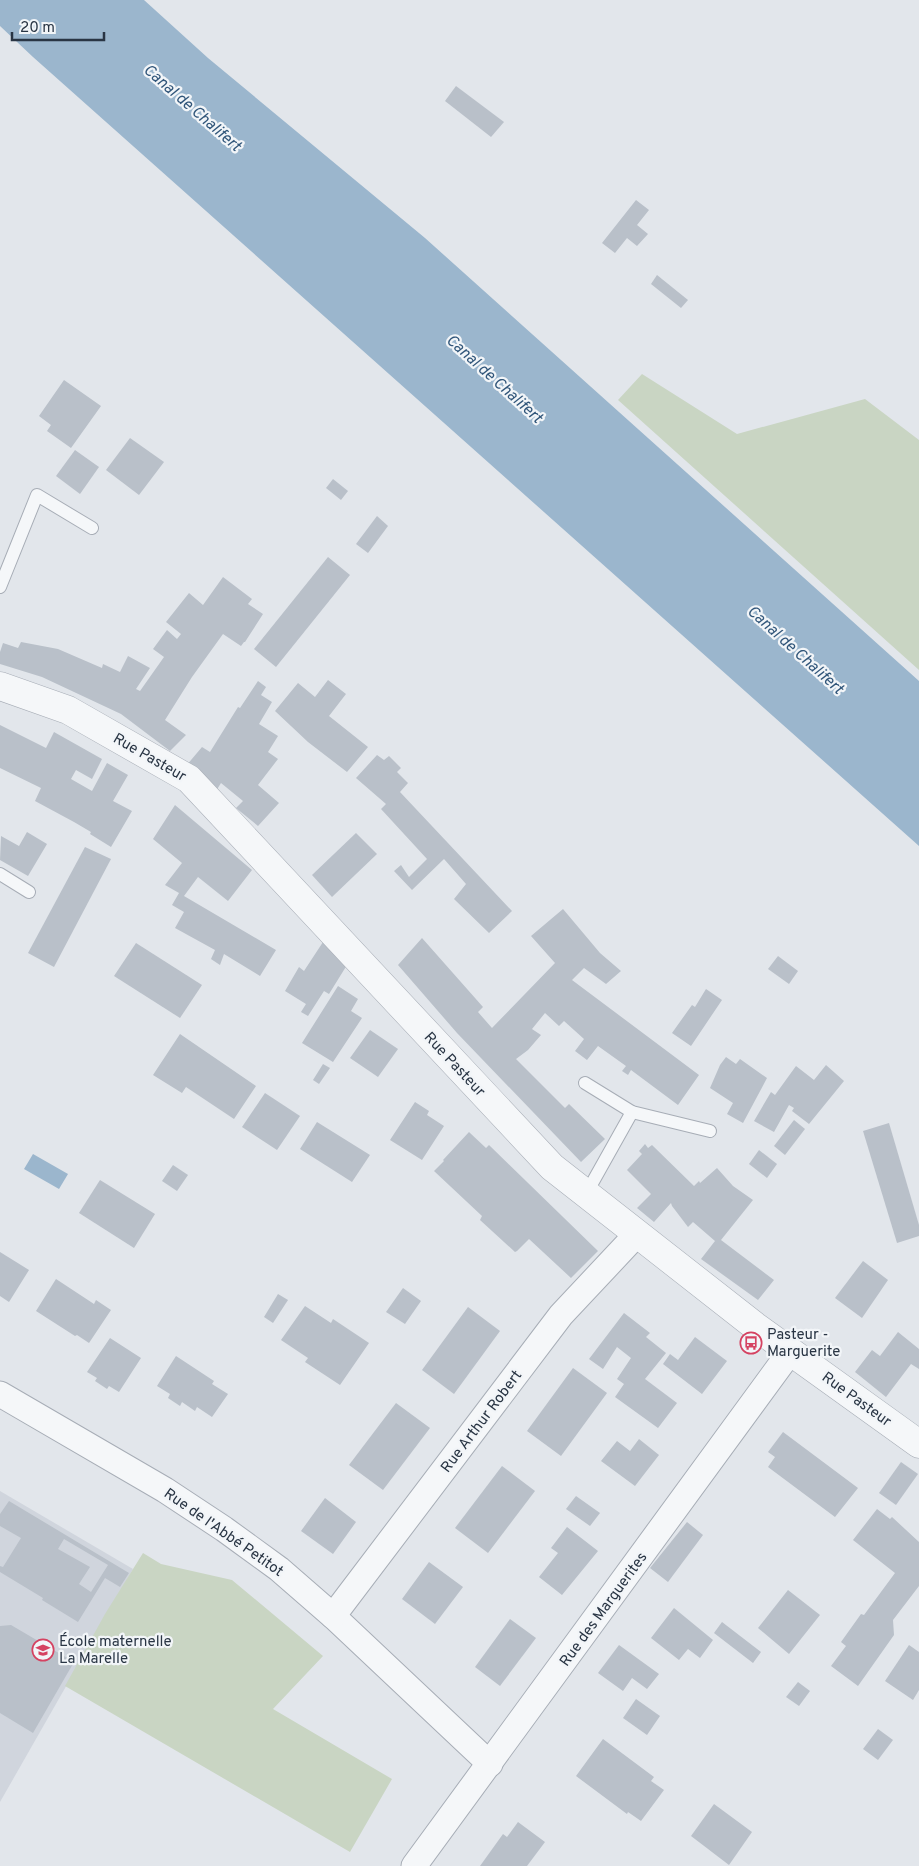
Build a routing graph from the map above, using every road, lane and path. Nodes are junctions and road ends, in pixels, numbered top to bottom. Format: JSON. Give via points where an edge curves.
{"nodes":[{"id":1,"x":92,"y":528,"type":"dead end"},
{"id":2,"x":0,"y":587,"type":"edge"},
{"id":3,"x":0,"y":686,"type":"edge"},
{"id":4,"x":0,"y":874,"type":"edge"},
{"id":5,"x":29,"y":892,"type":"dead end"},
{"id":6,"x":585,"y":1083,"type":"dead end"},
{"id":7,"x":632,"y":1112,"type":"junction"},
{"id":8,"x":710,"y":1131,"type":"dead end"},
{"id":9,"x":586,"y":1194,"type":"junction"},
{"id":10,"x":638,"y":1234,"type":"junction"},
{"id":11,"x":790,"y":1352,"type":"junction"},
{"id":12,"x":0,"y":1394,"type":"edge"},
{"id":13,"x":919,"y":1444,"type":"edge"},
{"id":14,"x":333,"y":1616,"type":"junction"},
{"id":15,"x":490,"y":1764,"type":"junction"},
{"id":16,"x":414,"y":1866,"type":"edge"}],
"edges":[{"from":1,"to":2,"type":"lane","via":[[37,496]]},
{"from":3,"to":9,"type":"street","name":"Rue Pasteur","via":[[68,710],[189,779],[552,1167]]},
{"from":4,"to":5,"type":"lane"},
{"from":6,"to":7,"type":"lane"},
{"from":7,"to":8,"type":"lane"},
{"from":7,"to":9,"type":"lane"},
{"from":9,"to":10,"type":"street","name":"Rue Pasteur"},
{"from":10,"to":11,"type":"street","name":"Rue Pasteur"},
{"from":10,"to":14,"type":"street","name":"Rue Arthur Robert","via":[[561,1315]]},
{"from":11,"to":13,"type":"street","name":"Rue Pasteur"},
{"from":11,"to":15,"type":"street","name":"Rue des Marguerites"},
{"from":12,"to":14,"type":"street","name":"Rue de l'Abbé Petitot","via":[[224,1529],[278,1568]]},
{"from":14,"to":15,"type":"street","name":"Rue de l'Abbé Petitot"},
{"from":15,"to":16,"type":"street","name":"Rue des Marguerites"}]}
